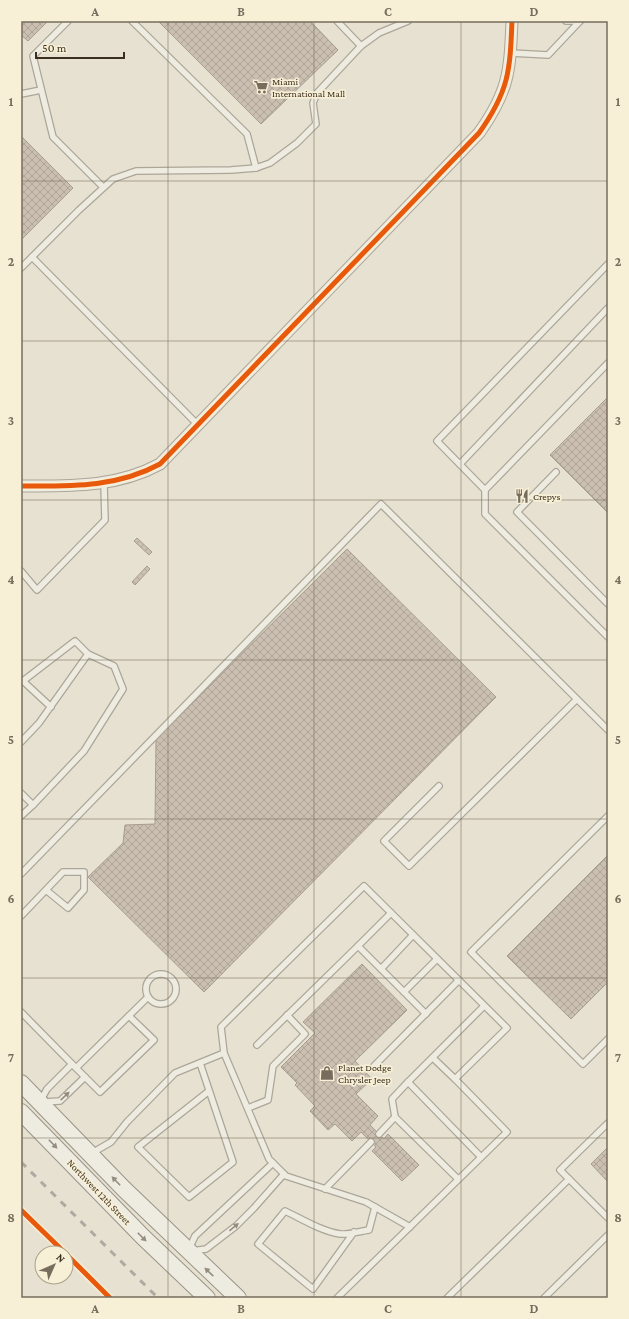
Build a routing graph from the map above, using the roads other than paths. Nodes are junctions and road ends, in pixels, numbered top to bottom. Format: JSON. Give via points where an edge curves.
{"nodes":[{"id":1,"x":68,"y":21,"type":"edge"},
{"id":2,"x":132,"y":21,"type":"edge"},
{"id":3,"x":337,"y":21,"type":"edge"},
{"id":4,"x":408,"y":21,"type":"edge"},
{"id":5,"x":512,"y":21,"type":"edge"},
{"id":6,"x":566,"y":21,"type":"edge"},
{"id":7,"x":580,"y":21,"type":"edge"},
{"id":8,"x":361,"y":46,"type":"junction"},
{"id":9,"x":511,"y":53,"type":"junction"},
{"id":10,"x":41,"y":90,"type":"junction"},
{"id":11,"x":21,"y":94,"type":"edge"},
{"id":12,"x":256,"y":168,"type":"junction"},
{"id":13,"x":103,"y":187,"type":"junction"},
{"id":14,"x":32,"y":257,"type":"junction"},
{"id":15,"x":608,"y":264,"type":"edge"},
{"id":16,"x":21,"y":268,"type":"edge"},
{"id":17,"x":608,"y":308,"type":"edge"},
{"id":18,"x":608,"y":362,"type":"edge"},
{"id":19,"x":198,"y":424,"type":"junction"},
{"id":20,"x":460,"y":464,"type":"junction"},
{"id":21,"x":556,"y":472,"type":"dead end"},
{"id":22,"x":104,"y":484,"type":"junction"},
{"id":23,"x":21,"y":486,"type":"edge"},
{"id":24,"x":485,"y":490,"type":"junction"},
{"id":25,"x":21,"y":571,"type":"edge"},
{"id":26,"x":608,"y":604,"type":"edge"},
{"id":27,"x":608,"y":637,"type":"edge"},
{"id":28,"x":88,"y":654,"type":"junction"},
{"id":29,"x":22,"y":681,"type":"edge"},
{"id":30,"x":576,"y":700,"type":"junction"},
{"id":31,"x":50,"y":707,"type":"junction"},
{"id":32,"x":608,"y":730,"type":"edge"},
{"id":33,"x":21,"y":742,"type":"edge"},
{"id":34,"x":439,"y":786,"type":"dead end"},
{"id":35,"x":21,"y":793,"type":"edge"},
{"id":36,"x":32,"y":805,"type":"junction"},
{"id":37,"x":21,"y":816,"type":"edge"},
{"id":38,"x":608,"y":816,"type":"edge"},
{"id":39,"x":21,"y":874,"type":"edge"},
{"id":40,"x":46,"y":890,"type":"junction"},
{"id":41,"x":390,"y":913,"type":"junction"},
{"id":42,"x":21,"y":916,"type":"edge"},
{"id":43,"x":413,"y":935,"type":"junction"},
{"id":44,"x":358,"y":946,"type":"junction"},
{"id":45,"x":437,"y":959,"type":"junction"},
{"id":46,"x":381,"y":969,"type":"junction"},
{"id":47,"x":459,"y":980,"type":"junction"},
{"id":48,"x":404,"y":992,"type":"junction"},
{"id":49,"x":148,"y":997,"type":"junction"},
{"id":50,"x":484,"y":1006,"type":"junction"},
{"id":51,"x":21,"y":1012,"type":"edge"},
{"id":52,"x":426,"y":1014,"type":"junction"},
{"id":53,"x":287,"y":1015,"type":"junction"},
{"id":54,"x":129,"y":1016,"type":"junction"},
{"id":55,"x":608,"y":1039,"type":"edge"},
{"id":56,"x":257,"y":1044,"type":"dead end"},
{"id":57,"x":224,"y":1052,"type":"junction"},
{"id":58,"x":433,"y":1058,"type":"junction"},
{"id":59,"x":200,"y":1063,"type":"junction"},
{"id":60,"x":74,"y":1066,"type":"junction"},
{"id":61,"x":374,"y":1066,"type":"dead end"},
{"id":62,"x":85,"y":1077,"type":"junction"},
{"id":63,"x":455,"y":1079,"type":"junction"},
{"id":64,"x":408,"y":1082,"type":"junction"},
{"id":65,"x":21,"y":1083,"type":"edge"},
{"id":66,"x":209,"y":1091,"type":"junction"},
{"id":67,"x":39,"y":1102,"type":"junction"},
{"id":68,"x":248,"y":1108,"type":"junction"},
{"id":69,"x":23,"y":1114,"type":"edge"},
{"id":70,"x":395,"y":1118,"type":"junction"},
{"id":71,"x":608,"y":1123,"type":"edge"},
{"id":72,"x":379,"y":1134,"type":"dead end"},
{"id":73,"x":371,"y":1142,"type":"dead end"},
{"id":74,"x":90,"y":1154,"type":"junction"},
{"id":75,"x":481,"y":1157,"type":"junction"},
{"id":76,"x":273,"y":1163,"type":"junction"},
{"id":77,"x":284,"y":1174,"type":"junction"},
{"id":78,"x":458,"y":1179,"type":"junction"},
{"id":79,"x":569,"y":1179,"type":"junction"},
{"id":80,"x":325,"y":1189,"type":"junction"},
{"id":81,"x":375,"y":1207,"type":"junction"},
{"id":82,"x":608,"y":1218,"type":"edge"},
{"id":83,"x":410,"y":1227,"type":"junction"},
{"id":84,"x":354,"y":1232,"type":"junction"},
{"id":85,"x":608,"y":1235,"type":"edge"},
{"id":86,"x":188,"y":1251,"type":"junction"},
{"id":87,"x":174,"y":1266,"type":"junction"},
{"id":88,"x":207,"y":1298,"type":"edge"},
{"id":89,"x":238,"y":1298,"type":"edge"},
{"id":90,"x":337,"y":1298,"type":"edge"},
{"id":91,"x":447,"y":1298,"type":"edge"},
{"id":92,"x":544,"y":1298,"type":"edge"}],
"edges":[{"from":1,"to":10,"type":"lane","via":[[33,56]]},
{"from":2,"to":12,"type":"lane","via":[[247,134]]},
{"from":3,"to":8,"type":"lane"},
{"from":4,"to":8,"type":"lane","via":[[378,33]]},
{"from":5,"to":9,"type":"street"},
{"from":6,"to":7,"type":"lane"},
{"from":7,"to":9,"type":"lane","via":[[548,55]]},
{"from":8,"to":12,"type":"lane","via":[[317,93],[313,103],[316,124],[297,143],[270,163]]},
{"from":9,"to":19,"type":"street","via":[[503,95],[479,133]]},
{"from":10,"to":11,"type":"lane"},
{"from":10,"to":13,"type":"lane","via":[[53,137]]},
{"from":12,"to":13,"type":"lane","via":[[136,171]]},
{"from":13,"to":14,"type":"lane"},
{"from":14,"to":16,"type":"lane"},
{"from":14,"to":19,"type":"lane"},
{"from":15,"to":20,"type":"lane","via":[[437,441]]},
{"from":17,"to":20,"type":"lane"},
{"from":18,"to":24,"type":"lane"},
{"from":19,"to":22,"type":"street","via":[[160,464],[146,472]]},
{"from":20,"to":24,"type":"lane"},
{"from":21,"to":26,"type":"lane","via":[[517,512]]},
{"from":22,"to":23,"type":"street"},
{"from":22,"to":25,"type":"lane","via":[[105,520],[37,590]]},
{"from":24,"to":27,"type":"lane","via":[[485,514]]},
{"from":28,"to":29,"type":"lane","via":[[76,641]]},
{"from":28,"to":31,"type":"lane"},
{"from":28,"to":36,"type":"lane","via":[[114,666],[122,689],[84,751]]},
{"from":29,"to":31,"type":"lane"},
{"from":30,"to":32,"type":"lane"},
{"from":30,"to":34,"type":"lane","via":[[409,866],[384,841]]},
{"from":30,"to":39,"type":"lane","via":[[381,504]]},
{"from":31,"to":33,"type":"lane"},
{"from":35,"to":36,"type":"lane"},
{"from":36,"to":37,"type":"lane"},
{"from":38,"to":55,"type":"lane","via":[[471,952],[583,1064]]},
{"from":40,"to":40,"type":"lane","via":[[63,872],[84,872],[84,890],[68,908]]},
{"from":40,"to":42,"type":"lane"},
{"from":41,"to":43,"type":"lane"},
{"from":41,"to":44,"type":"lane"},
{"from":41,"to":57,"type":"lane","via":[[364,886],[221,1027]]},
{"from":43,"to":45,"type":"lane"},
{"from":43,"to":46,"type":"lane"},
{"from":44,"to":46,"type":"lane"},
{"from":44,"to":53,"type":"lane"},
{"from":45,"to":47,"type":"lane"},
{"from":45,"to":48,"type":"lane"},
{"from":46,"to":48,"type":"lane"},
{"from":47,"to":50,"type":"lane"},
{"from":47,"to":52,"type":"lane"},
{"from":48,"to":52,"type":"lane"},
{"from":49,"to":49,"type":"lane","via":[[156,1003],[171,1000],[175,991],[170,977],[160,974],[151,978],[146,987]]},
{"from":49,"to":54,"type":"lane"},
{"from":50,"to":58,"type":"lane"},
{"from":50,"to":63,"type":"lane","via":[[507,1028]]},
{"from":51,"to":60,"type":"lane"},
{"from":52,"to":61,"type":"lane"},
{"from":53,"to":56,"type":"lane"},
{"from":53,"to":68,"type":"lane","via":[[306,1034],[273,1066],[268,1100]]},
{"from":54,"to":60,"type":"lane"},
{"from":54,"to":62,"type":"lane","via":[[154,1040],[100,1092]]},
{"from":57,"to":59,"type":"lane"},
{"from":57,"to":68,"type":"lane"},
{"from":58,"to":63,"type":"lane"},
{"from":58,"to":64,"type":"lane"},
{"from":59,"to":66,"type":"lane"},
{"from":59,"to":74,"type":"lane","via":[[175,1074],[127,1122],[111,1142]]},
{"from":60,"to":62,"type":"lane"},
{"from":60,"to":67,"type":"lane","via":[[47,1089]]},
{"from":67,"to":62,"type":"lane","one_way":true,"via":[[60,1101]]},
{"from":63,"to":75,"type":"lane","via":[[507,1132]]},
{"from":64,"to":70,"type":"lane","via":[[392,1099]]},
{"from":64,"to":75,"type":"lane"},
{"from":65,"to":67,"type":"main road","name":"Northwest 12th Street"},
{"from":66,"to":66,"type":"lane","via":[[233,1162],[189,1198],[138,1146]]},
{"from":67,"to":69,"type":"main road","name":"Northwest 12th Street"},
{"from":67,"to":74,"type":"main road","name":"Northwest 12th Street"},
{"from":68,"to":76,"type":"lane"},
{"from":69,"to":87,"type":"main road","name":"Northwest 12th Street","one_way":true},
{"from":70,"to":72,"type":"lane"},
{"from":70,"to":78,"type":"lane"},
{"from":71,"to":79,"type":"lane","via":[[560,1170]]},
{"from":73,"to":80,"type":"lane"},
{"from":86,"to":74,"type":"main road","name":"Northwest 12th Street","one_way":true},
{"from":75,"to":78,"type":"lane"},
{"from":76,"to":77,"type":"lane"},
{"from":76,"to":86,"type":"lane","via":[[195,1236]]},
{"from":77,"to":80,"type":"lane"},
{"from":86,"to":77,"type":"lane","one_way":true,"via":[[206,1248],[236,1226]]},
{"from":78,"to":83,"type":"lane"},
{"from":79,"to":82,"type":"lane"},
{"from":79,"to":91,"type":"lane"},
{"from":80,"to":81,"type":"lane"},
{"from":81,"to":83,"type":"lane"},
{"from":81,"to":84,"type":"lane","via":[[369,1230]]},
{"from":83,"to":90,"type":"lane"},
{"from":84,"to":84,"type":"lane","via":[[341,1234],[284,1211],[258,1244],[313,1289]]},
{"from":85,"to":92,"type":"lane"},
{"from":86,"to":87,"type":"main road"},
{"from":89,"to":86,"type":"main road","name":"Northwest 12th Street","one_way":true},
{"from":87,"to":88,"type":"main road","name":"Northwest 12th Street"}]}
